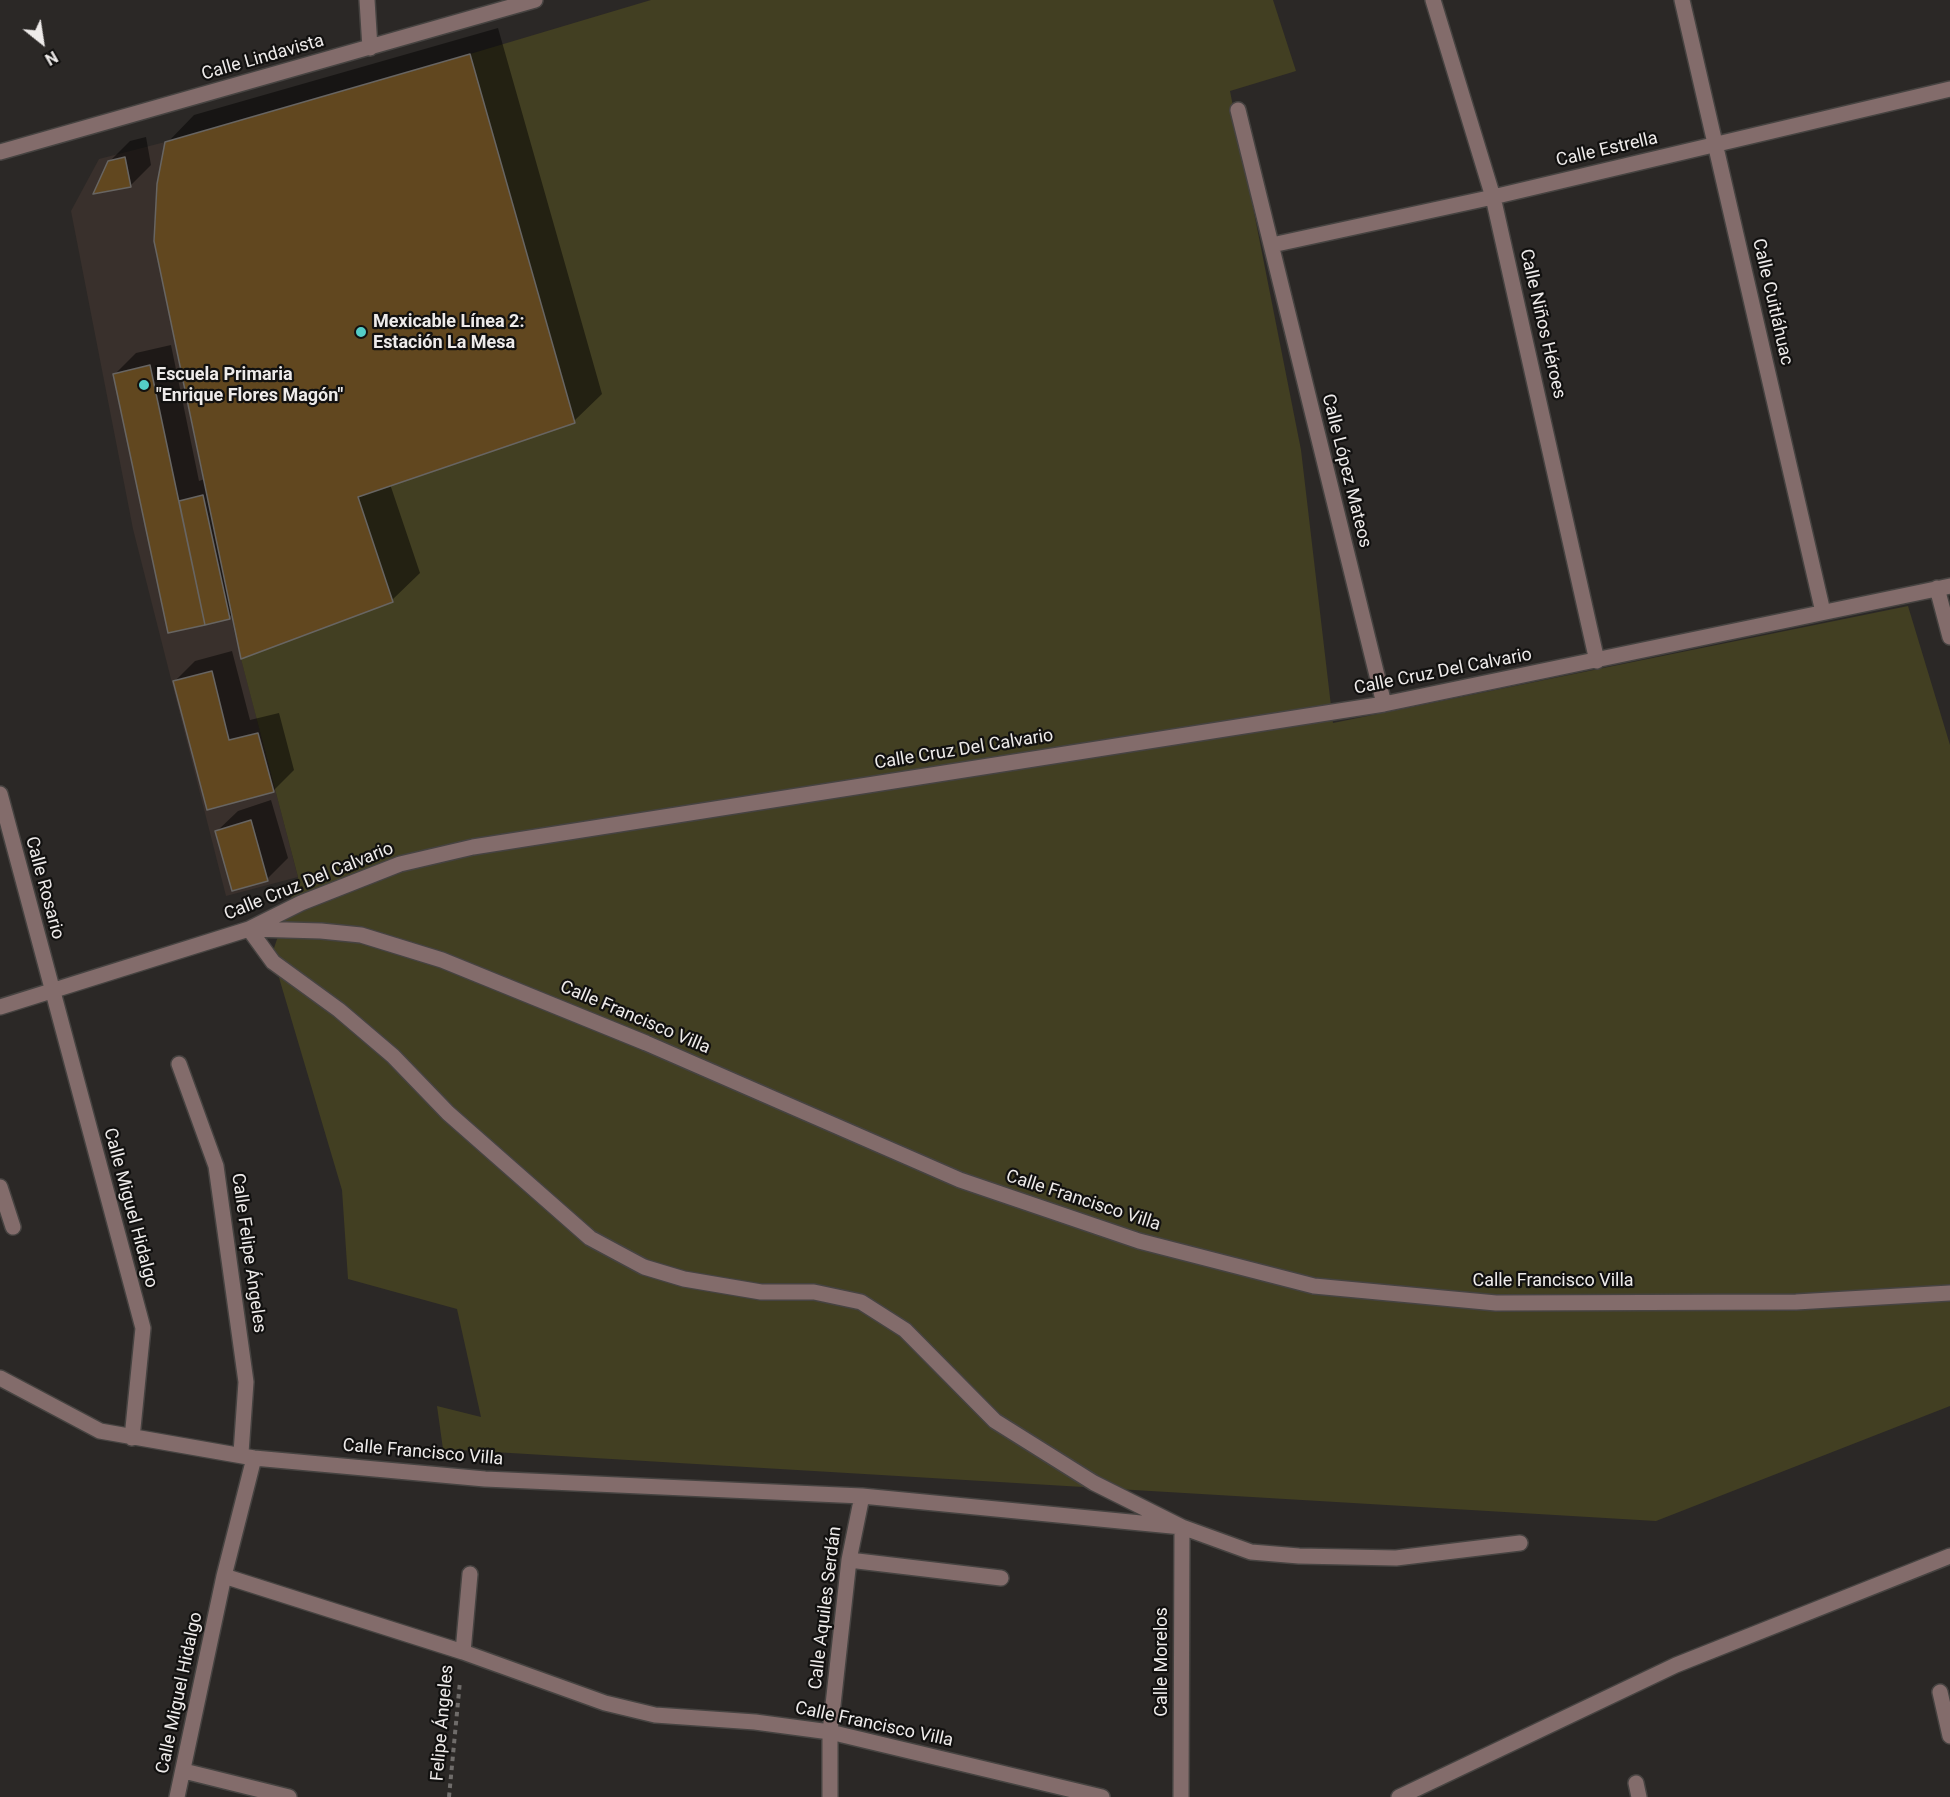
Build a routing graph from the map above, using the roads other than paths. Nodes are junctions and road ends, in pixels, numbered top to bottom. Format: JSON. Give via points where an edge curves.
{"nodes":[{"id":1,"x":368,"y":0,"type":"edge"},
{"id":2,"x":535,"y":0,"type":"edge"},
{"id":3,"x":1433,"y":0,"type":"edge"},
{"id":4,"x":1682,"y":0,"type":"edge"},
{"id":5,"x":370,"y":48,"type":"junction"},
{"id":6,"x":1950,"y":89,"type":"edge"},
{"id":7,"x":1238,"y":110,"type":"dead end"},
{"id":8,"x":1716,"y":145,"type":"junction"},
{"id":9,"x":0,"y":152,"type":"edge"},
{"id":10,"x":1493,"y":197,"type":"junction"},
{"id":11,"x":1272,"y":245,"type":"junction"},
{"id":12,"x":1943,"y":587,"type":"edge"},
{"id":13,"x":1823,"y":612,"type":"junction"},
{"id":14,"x":1950,"y":637,"type":"edge"},
{"id":15,"x":1597,"y":661,"type":"junction"},
{"id":16,"x":1384,"y":705,"type":"junction"},
{"id":17,"x":0,"y":794,"type":"edge"},
{"id":18,"x":249,"y":929,"type":"junction"},
{"id":19,"x":51,"y":992,"type":"junction"},
{"id":20,"x":0,"y":1007,"type":"edge"},
{"id":21,"x":179,"y":1064,"type":"dead end"},
{"id":22,"x":0,"y":1187,"type":"edge"},
{"id":23,"x":13,"y":1227,"type":"dead end"},
{"id":24,"x":1950,"y":1293,"type":"edge"},
{"id":25,"x":0,"y":1378,"type":"edge"},
{"id":26,"x":132,"y":1438,"type":"junction"},
{"id":27,"x":248,"y":1456,"type":"junction"},
{"id":28,"x":862,"y":1496,"type":"junction"},
{"id":29,"x":1182,"y":1527,"type":"junction"},
{"id":30,"x":1520,"y":1542,"type":"dead end"},
{"id":31,"x":1950,"y":1556,"type":"edge"},
{"id":32,"x":849,"y":1560,"type":"junction"},
{"id":33,"x":470,"y":1574,"type":"dead end"},
{"id":34,"x":224,"y":1575,"type":"junction"},
{"id":35,"x":1001,"y":1578,"type":"dead end"},
{"id":36,"x":463,"y":1652,"type":"junction"},
{"id":37,"x":1940,"y":1692,"type":"dead end"},
{"id":38,"x":830,"y":1732,"type":"junction"},
{"id":39,"x":1950,"y":1736,"type":"edge"},
{"id":40,"x":184,"y":1771,"type":"junction"},
{"id":41,"x":177,"y":1797,"type":"edge"},
{"id":42,"x":290,"y":1797,"type":"edge"},
{"id":43,"x":830,"y":1797,"type":"edge"},
{"id":44,"x":1102,"y":1797,"type":"edge"},
{"id":45,"x":1181,"y":1797,"type":"edge"},
{"id":46,"x":1399,"y":1797,"type":"edge"}],
"edges":[{"from":1,"to":5,"type":"street"},
{"from":2,"to":5,"type":"street","name":"Calle Lindavista"},
{"from":3,"to":10,"type":"street","name":"Calle Niños Héroes"},
{"from":4,"to":8,"type":"street","name":"Calle Cuitláhuac"},
{"from":5,"to":9,"type":"street","name":"Calle Lindavista"},
{"from":6,"to":8,"type":"street","name":"Calle Estrella"},
{"from":7,"to":11,"type":"street","name":"Calle López Mateos"},
{"from":8,"to":10,"type":"street","name":"Calle Estrella"},
{"from":8,"to":13,"type":"street","name":"Calle Cuitláhuac"},
{"from":10,"to":11,"type":"street","name":"Calle Estrella"},
{"from":10,"to":15,"type":"street","name":"Calle Niños Héroes"},
{"from":11,"to":16,"type":"street","name":"Calle López Mateos"},
{"from":12,"to":13,"type":"street","name":"Calle Cruz Del Calvario"},
{"from":12,"to":14,"type":"street"},
{"from":13,"to":15,"type":"street","name":"Calle Cruz Del Calvario"},
{"from":15,"to":16,"type":"street","name":"Calle Cruz Del Calvario"},
{"from":16,"to":18,"type":"street","name":"Calle Cruz Del Calvario","via":[[473,847],[400,864],[301,903]]},
{"from":17,"to":19,"type":"street","name":"Calle Rosario"},
{"from":18,"to":19,"type":"street","name":"Calle Cruz Del Calvario"},
{"from":18,"to":24,"type":"street","name":"Calle Francisco Villa","via":[[361,935],[442,960],[646,1043],[960,1180],[1139,1241],[1314,1286],[1496,1303],[1796,1302]]},
{"from":18,"to":29,"type":"street","via":[[273,962],[393,1056],[448,1113],[590,1239],[644,1267],[684,1279],[761,1292],[814,1292],[861,1302],[905,1330],[995,1421],[1094,1482]]},
{"from":19,"to":20,"type":"street","name":"Calle Cruz Del Calvario"},
{"from":19,"to":26,"type":"street","name":"Calle Miguel Hidalgo","via":[[143,1329]]},
{"from":21,"to":27,"type":"street","name":"Calle Felipe Ángeles","via":[[216,1166],[246,1382]]},
{"from":22,"to":23,"type":"street"},
{"from":25,"to":26,"type":"street","name":"Calle Francisco Villa","via":[[100,1431]]},
{"from":26,"to":27,"type":"street","name":"Calle Francisco Villa"},
{"from":27,"to":28,"type":"street","name":"Calle Francisco Villa","via":[[485,1479]]},
{"from":27,"to":34,"type":"street","name":"Calle Miguel Hidalgo"},
{"from":28,"to":29,"type":"street","name":"Calle Francisco Villa"},
{"from":28,"to":32,"type":"street","name":"Calle Aquiles Serdán"},
{"from":29,"to":30,"type":"street","via":[[1251,1552],[1299,1556],[1396,1558]]},
{"from":29,"to":45,"type":"street","name":"Calle Morelos"},
{"from":31,"to":46,"type":"street","via":[[1676,1665]]},
{"from":32,"to":35,"type":"street"},
{"from":32,"to":38,"type":"street","name":"Calle Aquiles Serdán"},
{"from":33,"to":36,"type":"street"},
{"from":34,"to":36,"type":"street","name":"Calle Francisco Villa"},
{"from":34,"to":40,"type":"street","name":"Calle Miguel Hidalgo"},
{"from":36,"to":38,"type":"street","name":"Calle Francisco Villa","via":[[605,1703],[655,1715]]},
{"from":37,"to":39,"type":"street"},
{"from":38,"to":43,"type":"street","name":"Calle Aquiles Serdán"},
{"from":38,"to":44,"type":"street","name":"Calle Francisco Villa"},
{"from":40,"to":41,"type":"street","name":"Calle Miguel Hidalgo"},
{"from":40,"to":42,"type":"street"}]}
